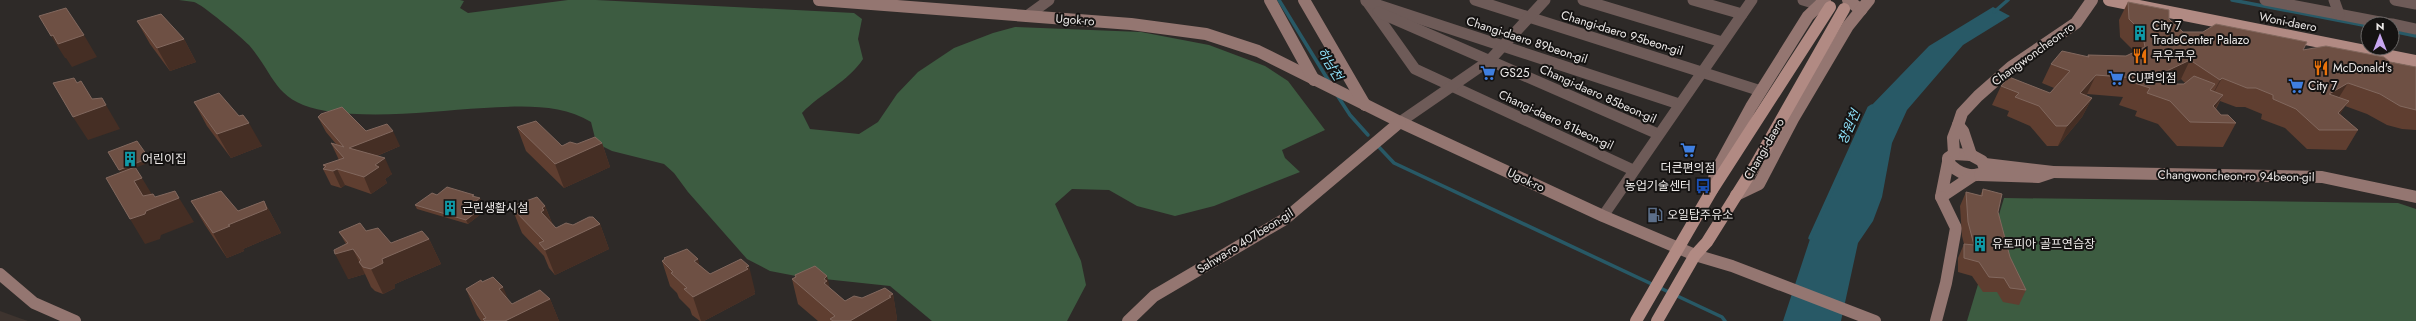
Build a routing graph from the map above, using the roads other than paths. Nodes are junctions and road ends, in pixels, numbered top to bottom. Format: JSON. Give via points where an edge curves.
{"nodes":[{"id":1,"x":819,"y":0,"type":"edge"},
{"id":2,"x":832,"y":0,"type":"edge"},
{"id":3,"x":1049,"y":0,"type":"edge"},
{"id":4,"x":1270,"y":0,"type":"edge"},
{"id":5,"x":1304,"y":0,"type":"edge"},
{"id":6,"x":1475,"y":0,"type":"edge"},
{"id":7,"x":1545,"y":0,"type":"edge"},
{"id":8,"x":1583,"y":0,"type":"edge"},
{"id":9,"x":1693,"y":0,"type":"edge"},
{"id":10,"x":1752,"y":0,"type":"edge"},
{"id":11,"x":1803,"y":0,"type":"edge"},
{"id":12,"x":1869,"y":0,"type":"edge"},
{"id":13,"x":2092,"y":0,"type":"edge"},
{"id":14,"x":2109,"y":0,"type":"edge"},
{"id":15,"x":2265,"y":0,"type":"edge"},
{"id":16,"x":2334,"y":0,"type":"edge"},
{"id":17,"x":2395,"y":0,"type":"edge"},
{"id":18,"x":1366,"y":1,"type":"edge"},
{"id":19,"x":1825,"y":4,"type":"edge"},
{"id":20,"x":2416,"y":4,"type":"edge"},
{"id":21,"x":1846,"y":5,"type":"edge"},
{"id":22,"x":1373,"y":10,"type":"junction"},
{"id":23,"x":1861,"y":10,"type":"junction"},
{"id":24,"x":1742,"y":14,"type":"junction"},
{"id":25,"x":2339,"y":14,"type":"junction"},
{"id":26,"x":1027,"y":16,"type":"junction"},
{"id":27,"x":1530,"y":18,"type":"junction"},
{"id":28,"x":2360,"y":18,"type":"edge"},
{"id":29,"x":2400,"y":26,"type":"edge"},
{"id":30,"x":2416,"y":29,"type":"edge"},
{"id":31,"x":1722,"y":42,"type":"junction"},
{"id":32,"x":1503,"y":46,"type":"junction"},
{"id":33,"x":1490,"y":60,"type":"junction"},
{"id":34,"x":2416,"y":61,"type":"edge"},
{"id":35,"x":1702,"y":72,"type":"junction"},
{"id":36,"x":1316,"y":82,"type":"junction"},
{"id":37,"x":1451,"y":86,"type":"junction"},
{"id":38,"x":1761,"y":91,"type":"junction"},
{"id":39,"x":1361,"y":103,"type":"junction"},
{"id":40,"x":1679,"y":104,"type":"junction"},
{"id":41,"x":1400,"y":122,"type":"junction"},
{"id":42,"x":1958,"y":125,"type":"junction"},
{"id":43,"x":1658,"y":134,"type":"junction"},
{"id":44,"x":1971,"y":156,"type":"junction"},
{"id":45,"x":1951,"y":158,"type":"junction"},
{"id":46,"x":1634,"y":170,"type":"junction"},
{"id":47,"x":1980,"y":171,"type":"junction"},
{"id":48,"x":1712,"y":190,"type":"junction"},
{"id":49,"x":1736,"y":195,"type":"junction"},
{"id":50,"x":1941,"y":197,"type":"junction"},
{"id":51,"x":2416,"y":197,"type":"edge"},
{"id":52,"x":1603,"y":216,"type":"junction"},
{"id":53,"x":1679,"y":248,"type":"junction"},
{"id":54,"x":1695,"y":255,"type":"junction"},
{"id":55,"x":0,"y":274,"type":"edge"},
{"id":56,"x":75,"y":321,"type":"edge"},
{"id":57,"x":1128,"y":321,"type":"edge"},
{"id":58,"x":1636,"y":321,"type":"edge"},
{"id":59,"x":1657,"y":321,"type":"edge"},
{"id":60,"x":1875,"y":321,"type":"edge"},
{"id":61,"x":1936,"y":321,"type":"edge"}],
"edges":[{"from":1,"to":2,"type":"street","name":"Ugok-ro"},
{"from":2,"to":26,"type":"street","name":"Ugok-ro"},
{"from":3,"to":26,"type":"street"},
{"from":4,"to":36,"type":"street"},
{"from":5,"to":39,"type":"street"},
{"from":6,"to":27,"type":"street","name":"Changi-daero 95beon-gil"},
{"from":7,"to":27,"type":"street"},
{"from":8,"to":31,"type":"street"},
{"from":9,"to":24,"type":"street"},
{"from":10,"to":24,"type":"street"},
{"from":11,"to":19,"type":"street"},
{"from":12,"to":23,"type":"street"},
{"from":13,"to":42,"type":"street","name":"Changwoncheon-ro","via":[[2076,23],[2011,67],[1978,96],[1962,113]]},
{"from":14,"to":34,"type":"main road","name":"Woni-daero"},
{"from":15,"to":25,"type":"street"},
{"from":16,"to":25,"type":"street"},
{"from":17,"to":20,"type":"street"},
{"from":18,"to":22,"type":"street","name":"Changi-daero 81beon-gil"},
{"from":18,"to":32,"type":"street","name":"Changi-daero 89beon-gil"},
{"from":19,"to":38,"type":"street","via":[[1808,16]]},
{"from":19,"to":48,"type":"main road","name":"Changi-daero"},
{"from":21,"to":23,"type":"street"},
{"from":21,"to":49,"type":"main road","name":"Changi-daero"},
{"from":22,"to":33,"type":"street","name":"Changi-daero 85beon-gil"},
{"from":22,"to":37,"type":"street","name":"Changi-daero 81beon-gil","via":[[1415,69]]},
{"from":23,"to":49,"type":"street","via":[[1848,26],[1793,119],[1759,184]]},
{"from":24,"to":31,"type":"street"},
{"from":25,"to":28,"type":"street"},
{"from":26,"to":36,"type":"street","name":"Ugok-ro","via":[[1131,24],[1206,34],[1258,51]]},
{"from":27,"to":32,"type":"street"},
{"from":27,"to":35,"type":"street","name":"Changi-daero 95beon-gil"},
{"from":29,"to":30,"type":"street"},
{"from":31,"to":35,"type":"street"},
{"from":32,"to":33,"type":"street"},
{"from":32,"to":40,"type":"street","name":"Changi-daero 89beon-gil"},
{"from":33,"to":37,"type":"street"},
{"from":33,"to":43,"type":"street","name":"Changi-daero 85beon-gil"},
{"from":35,"to":38,"type":"street","name":"Changi-daero 95beon-gil"},
{"from":35,"to":40,"type":"street"},
{"from":36,"to":39,"type":"street","name":"Ugok-ro"},
{"from":37,"to":41,"type":"street"},
{"from":37,"to":46,"type":"street","name":"Changi-daero 81beon-gil"},
{"from":38,"to":48,"type":"street","via":[[1715,173]]},
{"from":39,"to":41,"type":"street","name":"Ugok-ro"},
{"from":40,"to":43,"type":"street"},
{"from":41,"to":52,"type":"street","name":"Ugok-ro"},
{"from":41,"to":57,"type":"street","name":"Sahwa-ro 407beon-gil","via":[[1285,219],[1154,296]]},
{"from":42,"to":44,"type":"street"},
{"from":42,"to":45,"type":"street","name":"Changwoncheon-ro","via":[[1953,138]]},
{"from":43,"to":46,"type":"street"},
{"from":44,"to":45,"type":"street"},
{"from":44,"to":47,"type":"street"},
{"from":45,"to":47,"type":"street","via":[[1954,169]]},
{"from":45,"to":50,"type":"street","name":"Changwoncheon-ro"},
{"from":46,"to":52,"type":"street"},
{"from":47,"to":50,"type":"street"},
{"from":47,"to":51,"type":"street","name":"Changwoncheon-ro 94beon-gil","via":[[2038,177],[2053,172],[2322,177]]},
{"from":48,"to":53,"type":"main road","name":"Changi-daero"},
{"from":49,"to":54,"type":"main road","name":"Changi-daero","via":[[1708,242]]},
{"from":50,"to":61,"type":"street","via":[[1956,228]]},
{"from":52,"to":53,"type":"street","name":"Ugok-ro"},
{"from":53,"to":54,"type":"street","name":"Ugok-ro"},
{"from":53,"to":58,"type":"main road","name":"Changi-daero"},
{"from":54,"to":59,"type":"main road","name":"Changi-daero"},
{"from":54,"to":60,"type":"street","name":"Ugok-ro"},
{"from":55,"to":56,"type":"street","via":[[24,297]]}]}
